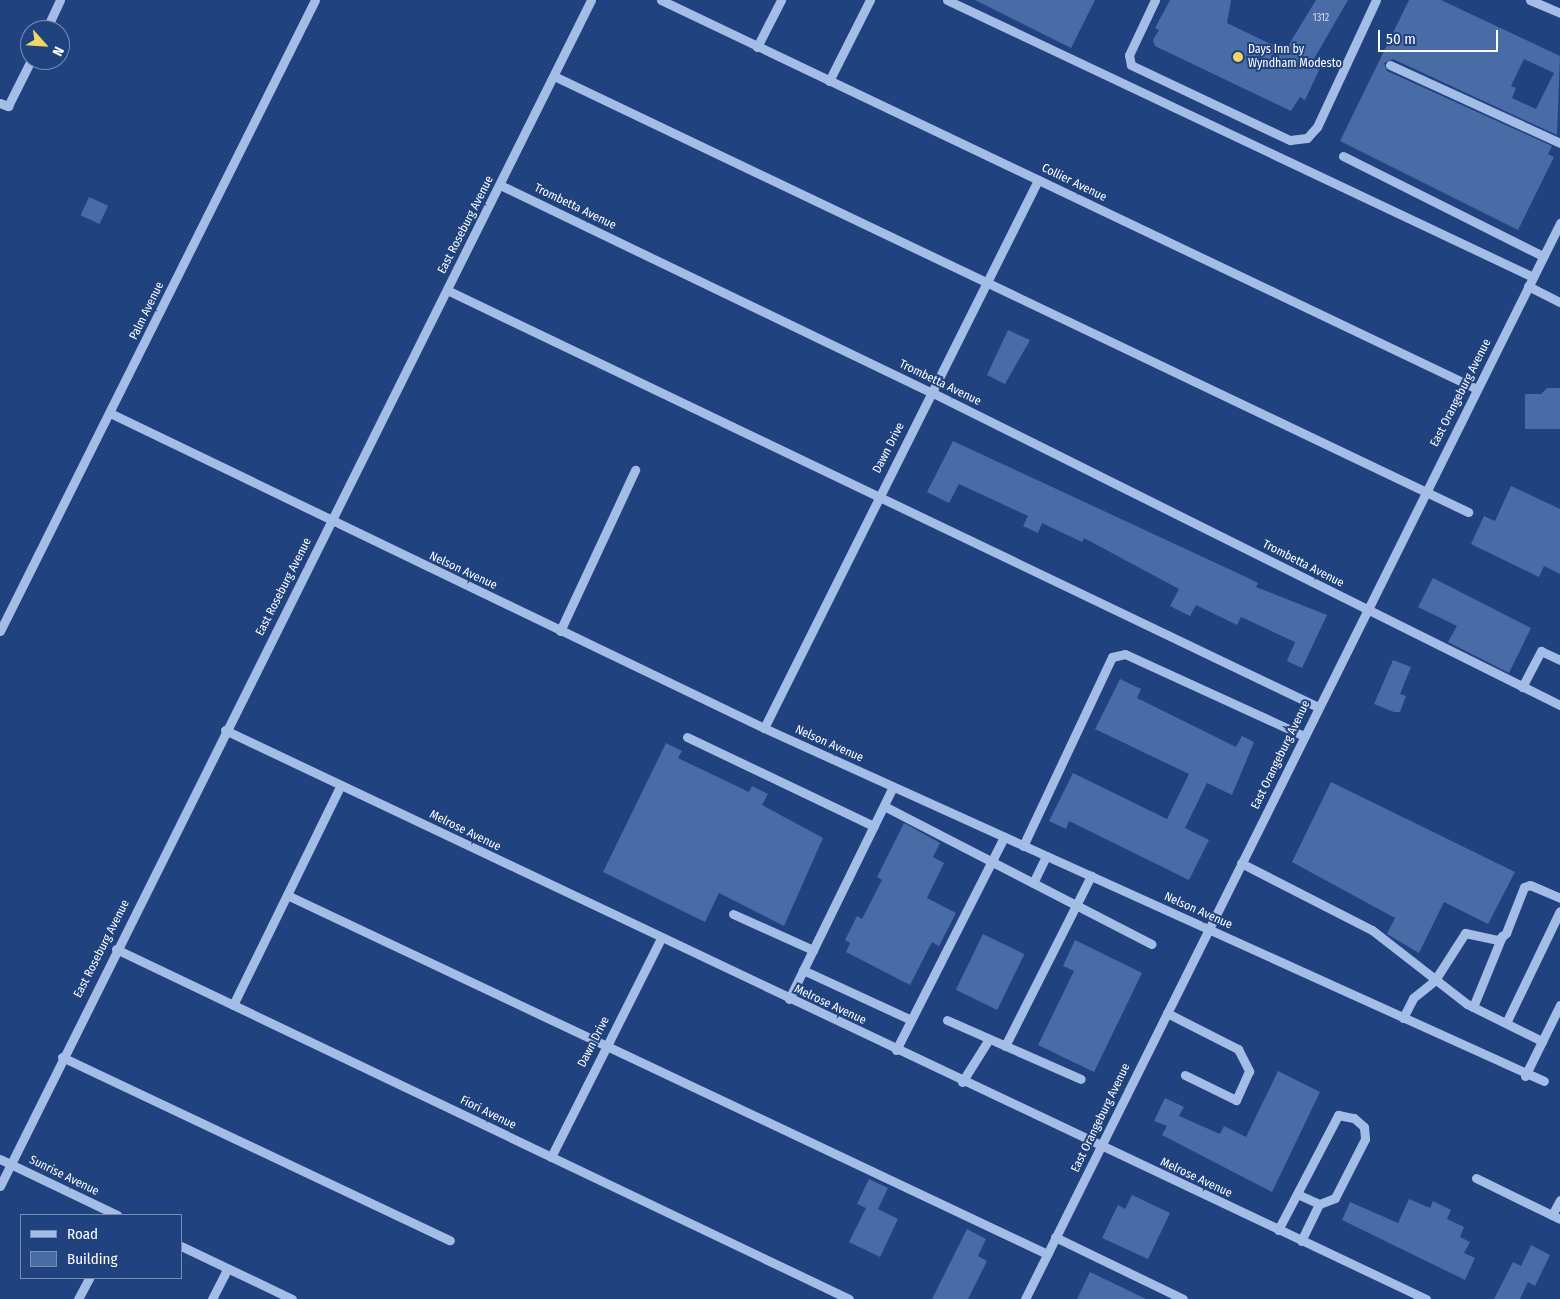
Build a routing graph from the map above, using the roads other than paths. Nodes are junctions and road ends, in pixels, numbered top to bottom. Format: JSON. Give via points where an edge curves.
{"nodes":[{"id":1,"x":60,"y":0,"type":"edge"},
{"id":2,"x":315,"y":0,"type":"edge"},
{"id":3,"x":591,"y":0,"type":"edge"},
{"id":4,"x":661,"y":0,"type":"edge"},
{"id":5,"x":781,"y":0,"type":"edge"},
{"id":6,"x":870,"y":0,"type":"edge"},
{"id":7,"x":947,"y":0,"type":"edge"},
{"id":8,"x":1156,"y":0,"type":"edge"},
{"id":9,"x":1376,"y":0,"type":"edge"},
{"id":10,"x":1530,"y":0,"type":"edge"},
{"id":11,"x":1560,"y":13,"type":"edge"},
{"id":12,"x":51,"y":20,"type":"edge"},
{"id":13,"x":758,"y":46,"type":"junction"},
{"id":14,"x":1390,"y":65,"type":"dead end"},
{"id":15,"x":26,"y":70,"type":"edge"},
{"id":16,"x":554,"y":76,"type":"junction"},
{"id":17,"x":829,"y":81,"type":"junction"},
{"id":18,"x":0,"y":102,"type":"edge"},
{"id":19,"x":1560,"y":143,"type":"edge"},
{"id":20,"x":1343,"y":156,"type":"dead end"},
{"id":21,"x":1038,"y":180,"type":"junction"},
{"id":22,"x":500,"y":185,"type":"junction"},
{"id":23,"x":1560,"y":223,"type":"edge"},
{"id":24,"x":1543,"y":256,"type":"junction"},
{"id":25,"x":1533,"y":277,"type":"junction"},
{"id":26,"x":986,"y":283,"type":"junction"},
{"id":27,"x":1528,"y":286,"type":"junction"},
{"id":28,"x":447,"y":290,"type":"junction"},
{"id":29,"x":1560,"y":302,"type":"edge"},
{"id":30,"x":1477,"y":389,"type":"junction"},
{"id":31,"x":931,"y":392,"type":"junction"},
{"id":32,"x":110,"y":413,"type":"junction"},
{"id":33,"x":635,"y":470,"type":"dead end"},
{"id":34,"x":1426,"y":492,"type":"junction"},
{"id":35,"x":879,"y":496,"type":"junction"},
{"id":36,"x":1468,"y":512,"type":"dead end"},
{"id":37,"x":330,"y":522,"type":"junction"},
{"id":38,"x":1367,"y":610,"type":"junction"},
{"id":39,"x":0,"y":631,"type":"edge"},
{"id":40,"x":560,"y":631,"type":"junction"},
{"id":41,"x":1560,"y":660,"type":"edge"},
{"id":42,"x":1522,"y":687,"type":"junction"},
{"id":43,"x":1560,"y":705,"type":"edge"},
{"id":44,"x":1318,"y":707,"type":"junction"},
{"id":45,"x":764,"y":728,"type":"junction"},
{"id":46,"x":225,"y":730,"type":"junction"},
{"id":47,"x":1304,"y":736,"type":"junction"},
{"id":48,"x":687,"y":738,"type":"dead end"},
{"id":49,"x":341,"y":786,"type":"junction"},
{"id":50,"x":893,"y":786,"type":"junction"},
{"id":51,"x":884,"y":806,"type":"junction"},
{"id":52,"x":874,"y":826,"type":"junction"},
{"id":53,"x":1004,"y":837,"type":"junction"},
{"id":54,"x":1023,"y":846,"type":"junction"},
{"id":55,"x":1046,"y":856,"type":"junction"},
{"id":56,"x":992,"y":860,"type":"junction"},
{"id":57,"x":1241,"y":863,"type":"junction"},
{"id":58,"x":1091,"y":876,"type":"junction"},
{"id":59,"x":1033,"y":883,"type":"junction"},
{"id":60,"x":287,"y":896,"type":"junction"},
{"id":61,"x":1560,"y":898,"type":"edge"},
{"id":62,"x":1076,"y":906,"type":"junction"},
{"id":63,"x":1560,"y":911,"type":"edge"},
{"id":64,"x":733,"y":914,"type":"dead end"},
{"id":65,"x":1208,"y":930,"type":"junction"},
{"id":66,"x":1502,"y":936,"type":"junction"},
{"id":67,"x":661,"y":938,"type":"junction"},
{"id":68,"x":1151,"y":944,"type":"dead end"},
{"id":69,"x":116,"y":949,"type":"junction"},
{"id":70,"x":813,"y":950,"type":"junction"},
{"id":71,"x":803,"y":970,"type":"junction"},
{"id":72,"x":1435,"y":980,"type":"junction"},
{"id":73,"x":789,"y":999,"type":"junction"},
{"id":74,"x":233,"y":1005,"type":"junction"},
{"id":75,"x":1560,"y":1005,"type":"edge"},
{"id":76,"x":1473,"y":1007,"type":"junction"},
{"id":77,"x":1167,"y":1014,"type":"junction"},
{"id":78,"x":1403,"y":1018,"type":"junction"},
{"id":79,"x":911,"y":1020,"type":"junction"},
{"id":80,"x":947,"y":1020,"type":"dead end"},
{"id":81,"x":1506,"y":1024,"type":"junction"},
{"id":82,"x":989,"y":1039,"type":"junction"},
{"id":83,"x":1542,"y":1041,"type":"junction"},
{"id":84,"x":607,"y":1045,"type":"junction"},
{"id":85,"x":1005,"y":1046,"type":"junction"},
{"id":86,"x":896,"y":1050,"type":"junction"},
{"id":87,"x":62,"y":1057,"type":"junction"},
{"id":88,"x":1185,"y":1075,"type":"dead end"},
{"id":89,"x":1524,"y":1076,"type":"junction"},
{"id":90,"x":1081,"y":1079,"type":"dead end"},
{"id":91,"x":1544,"y":1081,"type":"dead end"},
{"id":92,"x":962,"y":1082,"type":"junction"},
{"id":93,"x":1100,"y":1148,"type":"junction"},
{"id":94,"x":550,"y":1156,"type":"junction"},
{"id":95,"x":0,"y":1159,"type":"edge"},
{"id":96,"x":11,"y":1164,"type":"junction"},
{"id":97,"x":1476,"y":1178,"type":"dead end"},
{"id":98,"x":0,"y":1186,"type":"edge"},
{"id":99,"x":1297,"y":1194,"type":"junction"},
{"id":100,"x":1560,"y":1200,"type":"edge"},
{"id":101,"x":1319,"y":1204,"type":"junction"},
{"id":102,"x":115,"y":1214,"type":"edge"},
{"id":103,"x":1556,"y":1217,"type":"edge"},
{"id":104,"x":1278,"y":1230,"type":"junction"},
{"id":105,"x":1056,"y":1237,"type":"junction"},
{"id":106,"x":450,"y":1240,"type":"dead end"},
{"id":107,"x":1300,"y":1241,"type":"junction"},
{"id":108,"x":182,"y":1246,"type":"edge"},
{"id":109,"x":1047,"y":1254,"type":"junction"},
{"id":110,"x":228,"y":1269,"type":"junction"},
{"id":111,"x":88,"y":1279,"type":"edge"},
{"id":112,"x":78,"y":1299,"type":"edge"},
{"id":113,"x":212,"y":1299,"type":"edge"},
{"id":114,"x":292,"y":1299,"type":"edge"},
{"id":115,"x":849,"y":1299,"type":"edge"},
{"id":116,"x":1025,"y":1299,"type":"edge"},
{"id":117,"x":1183,"y":1299,"type":"edge"},
{"id":118,"x":1426,"y":1299,"type":"edge"}],
"edges":[{"from":1,"to":12,"type":"street"},
{"from":2,"to":32,"type":"street","name":"Palm Avenue"},
{"from":3,"to":16,"type":"street","name":"East Roseburg Avenue"},
{"from":4,"to":13,"type":"street","name":"Collier Avenue"},
{"from":5,"to":13,"type":"street"},
{"from":6,"to":17,"type":"street"},
{"from":7,"to":25,"type":"street"},
{"from":8,"to":9,"type":"street","via":[[1129,55],[1131,65],[1290,140],[1307,138],[1317,127]]},
{"from":10,"to":11,"type":"street"},
{"from":13,"to":17,"type":"street","name":"Collier Avenue"},
{"from":14,"to":19,"type":"street"},
{"from":15,"to":18,"type":"street","via":[[8,106]]},
{"from":16,"to":22,"type":"street","name":"East Roseburg Avenue"},
{"from":16,"to":26,"type":"street"},
{"from":17,"to":21,"type":"street","name":"Collier Avenue"},
{"from":20,"to":24,"type":"street"},
{"from":21,"to":26,"type":"street","name":"Dawn Drive"},
{"from":21,"to":30,"type":"street","name":"Collier Avenue"},
{"from":22,"to":28,"type":"street","name":"East Roseburg Avenue"},
{"from":22,"to":31,"type":"street","name":"Trombetta Avenue"},
{"from":23,"to":24,"type":"street","name":"East Orangeburg Avenue"},
{"from":24,"to":25,"type":"street","name":"East Orangeburg Avenue"},
{"from":25,"to":27,"type":"street","name":"East Orangeburg Avenue"},
{"from":26,"to":31,"type":"street","name":"Dawn Drive"},
{"from":26,"to":34,"type":"street"},
{"from":27,"to":29,"type":"street"},
{"from":27,"to":30,"type":"street","name":"East Orangeburg Avenue"},
{"from":28,"to":35,"type":"street"},
{"from":28,"to":37,"type":"street","name":"East Roseburg Avenue"},
{"from":30,"to":34,"type":"street","name":"East Orangeburg Avenue"},
{"from":31,"to":35,"type":"street","name":"Dawn Drive"},
{"from":31,"to":38,"type":"street","name":"Trombetta Avenue"},
{"from":32,"to":37,"type":"street","name":"Nelson Avenue"},
{"from":32,"to":39,"type":"street","name":"Palm Avenue"},
{"from":33,"to":40,"type":"street"},
{"from":34,"to":36,"type":"street"},
{"from":34,"to":38,"type":"street","name":"East Orangeburg Avenue"},
{"from":35,"to":44,"type":"street"},
{"from":35,"to":45,"type":"street","name":"Dawn Drive"},
{"from":37,"to":40,"type":"street","name":"Nelson Avenue"},
{"from":37,"to":46,"type":"street","name":"East Roseburg Avenue"},
{"from":38,"to":42,"type":"street","name":"Trombetta Avenue"},
{"from":38,"to":44,"type":"street","name":"East Orangeburg Avenue"},
{"from":40,"to":45,"type":"street","name":"Nelson Avenue"},
{"from":41,"to":42,"type":"street","via":[[1541,650]]},
{"from":42,"to":43,"type":"street","name":"Trombetta Avenue"},
{"from":44,"to":47,"type":"street","name":"East Orangeburg Avenue"},
{"from":45,"to":50,"type":"street","name":"Nelson Avenue"},
{"from":46,"to":49,"type":"street","name":"Melrose Avenue"},
{"from":46,"to":69,"type":"street","name":"East Roseburg Avenue"},
{"from":47,"to":54,"type":"street","via":[[1125,654],[1112,657]]},
{"from":47,"to":57,"type":"street","name":"East Orangeburg Avenue"},
{"from":48,"to":52,"type":"street"},
{"from":49,"to":60,"type":"street"},
{"from":49,"to":67,"type":"street","name":"Melrose Avenue"},
{"from":50,"to":51,"type":"street"},
{"from":50,"to":53,"type":"street","name":"Nelson Avenue"},
{"from":51,"to":52,"type":"street"},
{"from":51,"to":56,"type":"street"},
{"from":52,"to":70,"type":"street"},
{"from":53,"to":54,"type":"street","name":"Nelson Avenue"},
{"from":53,"to":56,"type":"street"},
{"from":54,"to":55,"type":"street","name":"Nelson Avenue"},
{"from":55,"to":58,"type":"street","name":"Nelson Avenue"},
{"from":55,"to":59,"type":"street"},
{"from":56,"to":59,"type":"street"},
{"from":56,"to":79,"type":"street"},
{"from":57,"to":65,"type":"street","name":"East Orangeburg Avenue"},
{"from":57,"to":72,"type":"street","via":[[1372,930]]},
{"from":58,"to":62,"type":"street"},
{"from":58,"to":65,"type":"street","name":"Nelson Avenue"},
{"from":59,"to":62,"type":"street"},
{"from":60,"to":74,"type":"street"},
{"from":60,"to":84,"type":"street"},
{"from":61,"to":66,"type":"street","via":[[1530,885],[1524,887]]},
{"from":62,"to":68,"type":"street"},
{"from":62,"to":85,"type":"street"},
{"from":63,"to":81,"type":"street"},
{"from":64,"to":70,"type":"street"},
{"from":65,"to":77,"type":"street","name":"East Orangeburg Avenue"},
{"from":65,"to":78,"type":"street","name":"Nelson Avenue"},
{"from":66,"to":72,"type":"street","via":[[1498,940],[1465,933]]},
{"from":66,"to":76,"type":"street"},
{"from":67,"to":73,"type":"street","name":"Melrose Avenue"},
{"from":67,"to":84,"type":"street","name":"Dawn Drive"},
{"from":69,"to":74,"type":"street","name":"Fiori Avenue"},
{"from":69,"to":87,"type":"street","name":"East Roseburg Avenue"},
{"from":70,"to":71,"type":"street"},
{"from":71,"to":73,"type":"street"},
{"from":71,"to":79,"type":"street"},
{"from":72,"to":76,"type":"street"},
{"from":72,"to":78,"type":"street","via":[[1413,998]]},
{"from":73,"to":86,"type":"street","name":"Melrose Avenue"},
{"from":74,"to":94,"type":"street","name":"Fiori Avenue"},
{"from":75,"to":83,"type":"street"},
{"from":76,"to":81,"type":"street"},
{"from":77,"to":88,"type":"street","via":[[1238,1049],[1249,1071],[1236,1100]]},
{"from":77,"to":93,"type":"street","name":"East Orangeburg Avenue"},
{"from":78,"to":89,"type":"street","name":"Nelson Avenue"},
{"from":79,"to":86,"type":"street"},
{"from":80,"to":82,"type":"street"},
{"from":81,"to":83,"type":"street"},
{"from":82,"to":85,"type":"street"},
{"from":82,"to":92,"type":"street"},
{"from":83,"to":89,"type":"street"},
{"from":84,"to":94,"type":"street","name":"Dawn Drive"},
{"from":84,"to":109,"type":"street"},
{"from":85,"to":90,"type":"street"},
{"from":86,"to":92,"type":"street","name":"Melrose Avenue"},
{"from":87,"to":96,"type":"street","name":"East Roseburg Avenue"},
{"from":87,"to":106,"type":"street"},
{"from":89,"to":91,"type":"street","name":"Nelson Avenue"},
{"from":92,"to":93,"type":"street","name":"Melrose Avenue"},
{"from":93,"to":104,"type":"street","name":"Melrose Avenue"},
{"from":93,"to":105,"type":"street","name":"East Orangeburg Avenue"},
{"from":94,"to":115,"type":"street","name":"Fiori Avenue"},
{"from":95,"to":96,"type":"street","name":"Sunrise Avenue"},
{"from":96,"to":98,"type":"street","name":"East Roseburg Avenue"},
{"from":96,"to":102,"type":"street","name":"Sunrise Avenue"},
{"from":97,"to":103,"type":"street"},
{"from":99,"to":101,"type":"street"},
{"from":99,"to":101,"type":"street","via":[[1338,1115],[1354,1118],[1364,1127],[1365,1139],[1335,1198]]},
{"from":99,"to":104,"type":"street"},
{"from":100,"to":103,"type":"street"},
{"from":101,"to":107,"type":"street"},
{"from":104,"to":107,"type":"street","name":"Melrose Avenue"},
{"from":105,"to":109,"type":"street","name":"East Orangeburg Avenue"},
{"from":105,"to":117,"type":"street"},
{"from":107,"to":118,"type":"street","name":"Melrose Avenue"},
{"from":108,"to":110,"type":"street"},
{"from":109,"to":116,"type":"street","name":"East Orangeburg Avenue"},
{"from":110,"to":113,"type":"street"},
{"from":110,"to":114,"type":"street"},
{"from":111,"to":112,"type":"street"}]}
